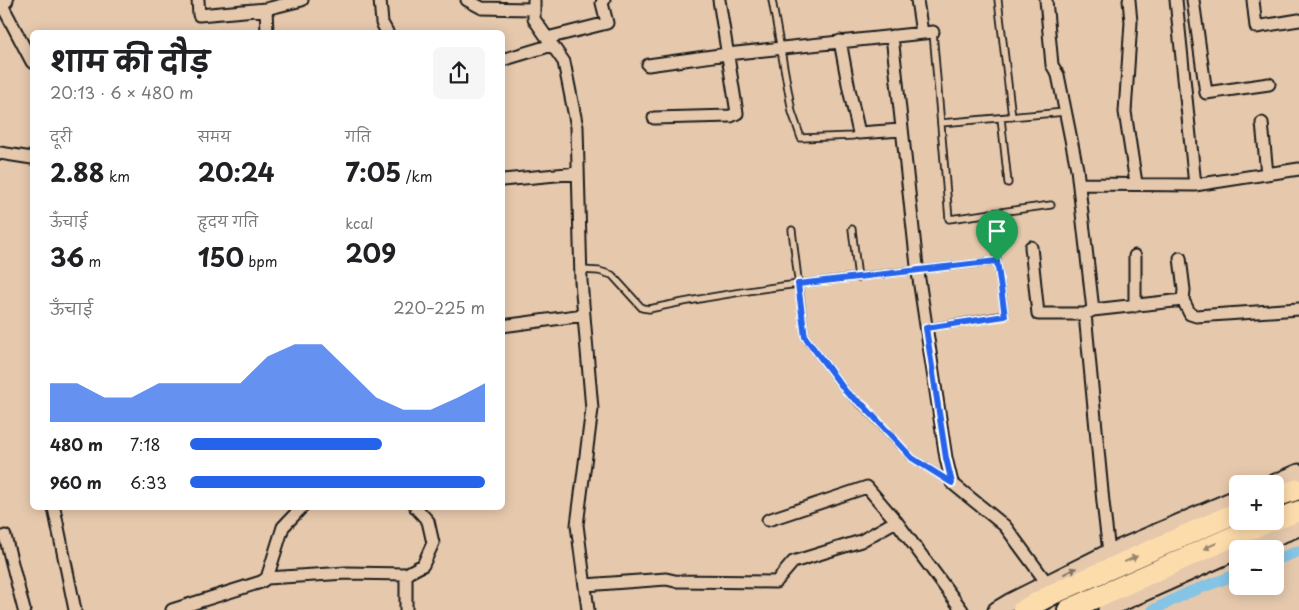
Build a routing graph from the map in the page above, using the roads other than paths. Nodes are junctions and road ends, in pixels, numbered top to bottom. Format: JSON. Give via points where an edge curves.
{"nodes":[{"id":1,"x":198,"y":0,"type":"edge"},
{"id":2,"x":302,"y":0,"type":"edge"},
{"id":3,"x":380,"y":0,"type":"edge"},
{"id":4,"x":467,"y":0,"type":"edge"},
{"id":5,"x":604,"y":0,"type":"edge"},
{"id":6,"x":719,"y":0,"type":"edge"},
{"id":7,"x":772,"y":0,"type":"edge"},
{"id":8,"x":917,"y":0,"type":"edge"},
{"id":9,"x":998,"y":0,"type":"edge"},
{"id":10,"x":1046,"y":0,"type":"edge"},
{"id":11,"x":1129,"y":0,"type":"edge"},
{"id":12,"x":1176,"y":0,"type":"edge"},
{"id":13,"x":1194,"y":0,"type":"edge"},
{"id":14,"x":1253,"y":0,"type":"edge"},
{"id":15,"x":2,"y":3,"type":"edge"},
{"id":16,"x":534,"y":5,"type":"edge"},
{"id":17,"x":266,"y":9,"type":"junction"},
{"id":18,"x":1299,"y":20,"type":"edge"},
{"id":19,"x":267,"y":30,"type":"edge"},
{"id":20,"x":386,"y":30,"type":"edge"},
{"id":21,"x":927,"y":32,"type":"junction"},
{"id":22,"x":892,"y":36,"type":"junction"},
{"id":23,"x":550,"y":41,"type":"junction"},
{"id":24,"x":840,"y":41,"type":"junction"},
{"id":25,"x":781,"y":48,"type":"junction"},
{"id":26,"x":727,"y":54,"type":"junction"},
{"id":27,"x":30,"y":58,"type":"edge"},
{"id":28,"x":505,"y":59,"type":"edge"},
{"id":29,"x":648,"y":65,"type":"dead end"},
{"id":30,"x":1268,"y":84,"type":"dead end"},
{"id":31,"x":1206,"y":94,"type":"junction"},
{"id":32,"x":1185,"y":97,"type":"junction"},
{"id":33,"x":1066,"y":112,"type":"junction"},
{"id":34,"x":1012,"y":117,"type":"junction"},
{"id":35,"x":654,"y":118,"type":"dead end"},
{"id":36,"x":1001,"y":118,"type":"junction"},
{"id":37,"x":941,"y":123,"type":"junction"},
{"id":38,"x":1262,"y":123,"type":"dead end"},
{"id":39,"x":901,"y":130,"type":"junction"},
{"id":40,"x":859,"y":133,"type":"junction"},
{"id":41,"x":0,"y":153,"type":"edge"},
{"id":42,"x":30,"y":158,"type":"edge"},
{"id":43,"x":1299,"y":169,"type":"edge"},
{"id":44,"x":578,"y":173,"type":"junction"},
{"id":45,"x":1267,"y":174,"type":"junction"},
{"id":46,"x":505,"y":180,"type":"edge"},
{"id":47,"x":1008,"y":183,"type":"dead end"},
{"id":48,"x":1136,"y":183,"type":"junction"},
{"id":49,"x":1079,"y":184,"type":"junction"},
{"id":50,"x":1195,"y":184,"type":"junction"},
{"id":51,"x":1050,"y":205,"type":"dead end"},
{"id":52,"x":990,"y":213,"type":"junction"},
{"id":53,"x":852,"y":229,"type":"dead end"},
{"id":54,"x":792,"y":230,"type":"dead end"},
{"id":55,"x":1031,"y":248,"type":"dead end"},
{"id":56,"x":1135,"y":256,"type":"dead end"},
{"id":57,"x":1180,"y":258,"type":"dead end"},
{"id":58,"x":997,"y":261,"type":"junction"},
{"id":59,"x":580,"y":270,"type":"junction"},
{"id":60,"x":918,"y":270,"type":"junction"},
{"id":61,"x":858,"y":278,"type":"junction"},
{"id":62,"x":798,"y":284,"type":"junction"},
{"id":63,"x":1183,"y":300,"type":"junction"},
{"id":64,"x":1135,"y":306,"type":"junction"},
{"id":65,"x":1299,"y":309,"type":"edge"},
{"id":66,"x":1089,"y":312,"type":"junction"},
{"id":67,"x":584,"y":315,"type":"junction"},
{"id":68,"x":505,"y":326,"type":"edge"},
{"id":69,"x":926,"y":328,"type":"junction"},
{"id":70,"x":1299,"y":472,"type":"edge"},
{"id":71,"x":1284,"y":478,"type":"edge"},
{"id":72,"x":952,"y":483,"type":"junction"},
{"id":73,"x":1299,"y":489,"type":"edge"},
{"id":74,"x":1284,"y":494,"type":"edge"},
{"id":75,"x":1229,"y":501,"type":"edge"},
{"id":76,"x":54,"y":510,"type":"edge"},
{"id":77,"x":299,"y":510,"type":"edge"},
{"id":78,"x":418,"y":510,"type":"edge"},
{"id":79,"x":1299,"y":511,"type":"edge"},
{"id":80,"x":1229,"y":516,"type":"edge"},
{"id":81,"x":1284,"y":517,"type":"edge"},
{"id":82,"x":768,"y":520,"type":"dead end"},
{"id":83,"x":896,"y":521,"type":"junction"},
{"id":84,"x":1299,"y":528,"type":"edge"},
{"id":85,"x":1249,"y":530,"type":"edge"},
{"id":86,"x":5,"y":536,"type":"dead end"},
{"id":87,"x":1268,"y":540,"type":"edge"},
{"id":88,"x":1109,"y":552,"type":"junction"},
{"id":89,"x":1229,"y":555,"type":"edge"},
{"id":90,"x":12,"y":563,"type":"junction"},
{"id":91,"x":0,"y":566,"type":"edge"},
{"id":92,"x":406,"y":574,"type":"junction"},
{"id":93,"x":267,"y":578,"type":"junction"},
{"id":94,"x":1048,"y":583,"type":"junction"},
{"id":95,"x":585,"y":585,"type":"junction"},
{"id":96,"x":24,"y":610,"type":"edge"},
{"id":97,"x":75,"y":610,"type":"edge"},
{"id":98,"x":172,"y":610,"type":"edge"},
{"id":99,"x":406,"y":610,"type":"edge"},
{"id":100,"x":588,"y":610,"type":"edge"},
{"id":101,"x":962,"y":610,"type":"edge"},
{"id":102,"x":996,"y":610,"type":"edge"},
{"id":103,"x":1023,"y":610,"type":"edge"},
{"id":104,"x":1068,"y":610,"type":"edge"},
{"id":105,"x":1106,"y":610,"type":"edge"}],
"edges":[{"from":1,"to":17,"type":"street","via":[[198,15]]},
{"from":2,"to":17,"type":"street"},
{"from":3,"to":20,"type":"street"},
{"from":4,"to":16,"type":"street","via":[[482,8]]},
{"from":5,"to":23,"type":"street","via":[[607,23]]},
{"from":6,"to":26,"type":"street"},
{"from":7,"to":25,"type":"lane"},
{"from":8,"to":21,"type":"street"},
{"from":9,"to":34,"type":"lane"},
{"from":10,"to":33,"type":"street","via":[[1052,65],[1058,74]]},
{"from":11,"to":48,"type":"street","via":[[1131,22],[1125,112]]},
{"from":12,"to":32,"type":"street"},
{"from":13,"to":31,"type":"street"},
{"from":14,"to":18,"type":"street","via":[[1256,27]]},
{"from":15,"to":27,"type":"street"},
{"from":16,"to":23,"type":"street","via":[[534,19]]},
{"from":17,"to":19,"type":"street"},
{"from":21,"to":22,"type":"street"},
{"from":21,"to":37,"type":"lane"},
{"from":22,"to":24,"type":"street"},
{"from":22,"to":39,"type":"street"},
{"from":23,"to":28,"type":"street"},
{"from":23,"to":44,"type":"street","via":[[564,62],[577,127]]},
{"from":24,"to":25,"type":"street"},
{"from":24,"to":40,"type":"street"},
{"from":25,"to":26,"type":"street"},
{"from":25,"to":40,"type":"lane","via":[[792,112],[801,138]]},
{"from":26,"to":29,"type":"street"},
{"from":26,"to":35,"type":"street","via":[[738,114]]},
{"from":30,"to":31,"type":"street"},
{"from":31,"to":32,"type":"street"},
{"from":32,"to":50,"type":"street"},
{"from":33,"to":34,"type":"lane"},
{"from":33,"to":49,"type":"street"},
{"from":34,"to":36,"type":"lane"},
{"from":36,"to":37,"type":"lane"},
{"from":36,"to":47,"type":"lane"},
{"from":37,"to":52,"type":"lane","via":[[949,219]]},
{"from":38,"to":45,"type":"street"},
{"from":39,"to":40,"type":"street"},
{"from":39,"to":60,"type":"street"},
{"from":41,"to":42,"type":"street"},
{"from":43,"to":45,"type":"street"},
{"from":44,"to":46,"type":"street"},
{"from":44,"to":59,"type":"street"},
{"from":45,"to":50,"type":"street"},
{"from":48,"to":49,"type":"street"},
{"from":48,"to":50,"type":"street"},
{"from":49,"to":66,"type":"street"},
{"from":51,"to":52,"type":"lane"},
{"from":52,"to":58,"type":"lane"},
{"from":53,"to":61,"type":"lane"},
{"from":54,"to":62,"type":"lane"},
{"from":55,"to":66,"type":"street","via":[[1038,314]]},
{"from":56,"to":64,"type":"street"},
{"from":57,"to":63,"type":"street"},
{"from":58,"to":60,"type":"lane"},
{"from":58,"to":69,"type":"lane","via":[[1005,316]]},
{"from":59,"to":62,"type":"lane","via":[[612,275],[642,308]]},
{"from":59,"to":67,"type":"street"},
{"from":60,"to":61,"type":"lane"},
{"from":60,"to":69,"type":"street"},
{"from":61,"to":62,"type":"lane"},
{"from":62,"to":72,"type":"lane","via":[[805,337],[847,393],[864,406],[912,458]]},
{"from":63,"to":64,"type":"street"},
{"from":63,"to":65,"type":"street","via":[[1190,314],[1196,316]]},
{"from":64,"to":66,"type":"street"},
{"from":66,"to":88,"type":"street","via":[[1102,502]]},
{"from":67,"to":68,"type":"street"},
{"from":67,"to":95,"type":"street","via":[[592,409],[578,525]]},
{"from":69,"to":72,"type":"street"},
{"from":70,"to":71,"type":"street"},
{"from":72,"to":94,"type":"street","via":[[1005,526]]},
{"from":73,"to":74,"type":"highway"},
{"from":75,"to":88,"type":"street"},
{"from":76,"to":97,"type":"street"},
{"from":77,"to":93,"type":"street","via":[[282,527]]},
{"from":78,"to":92,"type":"street","via":[[428,521],[433,543],[423,565]]},
{"from":79,"to":81,"type":"highway"},
{"from":103,"to":80,"type":"highway","one_way":true},
{"from":82,"to":83,"type":"street","via":[[867,487]]},
{"from":83,"to":95,"type":"street","via":[[861,541],[793,562],[776,582],[666,579]]},
{"from":83,"to":101,"type":"street"},
{"from":84,"to":87,"type":"street"},
{"from":85,"to":104,"type":"highway","one_way":true},
{"from":86,"to":90,"type":"street"},
{"from":94,"to":88,"type":"street","one_way":true},
{"from":89,"to":105,"type":"street"},
{"from":90,"to":91,"type":"street"},
{"from":90,"to":96,"type":"street"},
{"from":92,"to":93,"type":"street","via":[[346,573]]},
{"from":92,"to":99,"type":"street"},
{"from":93,"to":98,"type":"street"},
{"from":94,"to":102,"type":"street"},
{"from":95,"to":100,"type":"street"}]}
